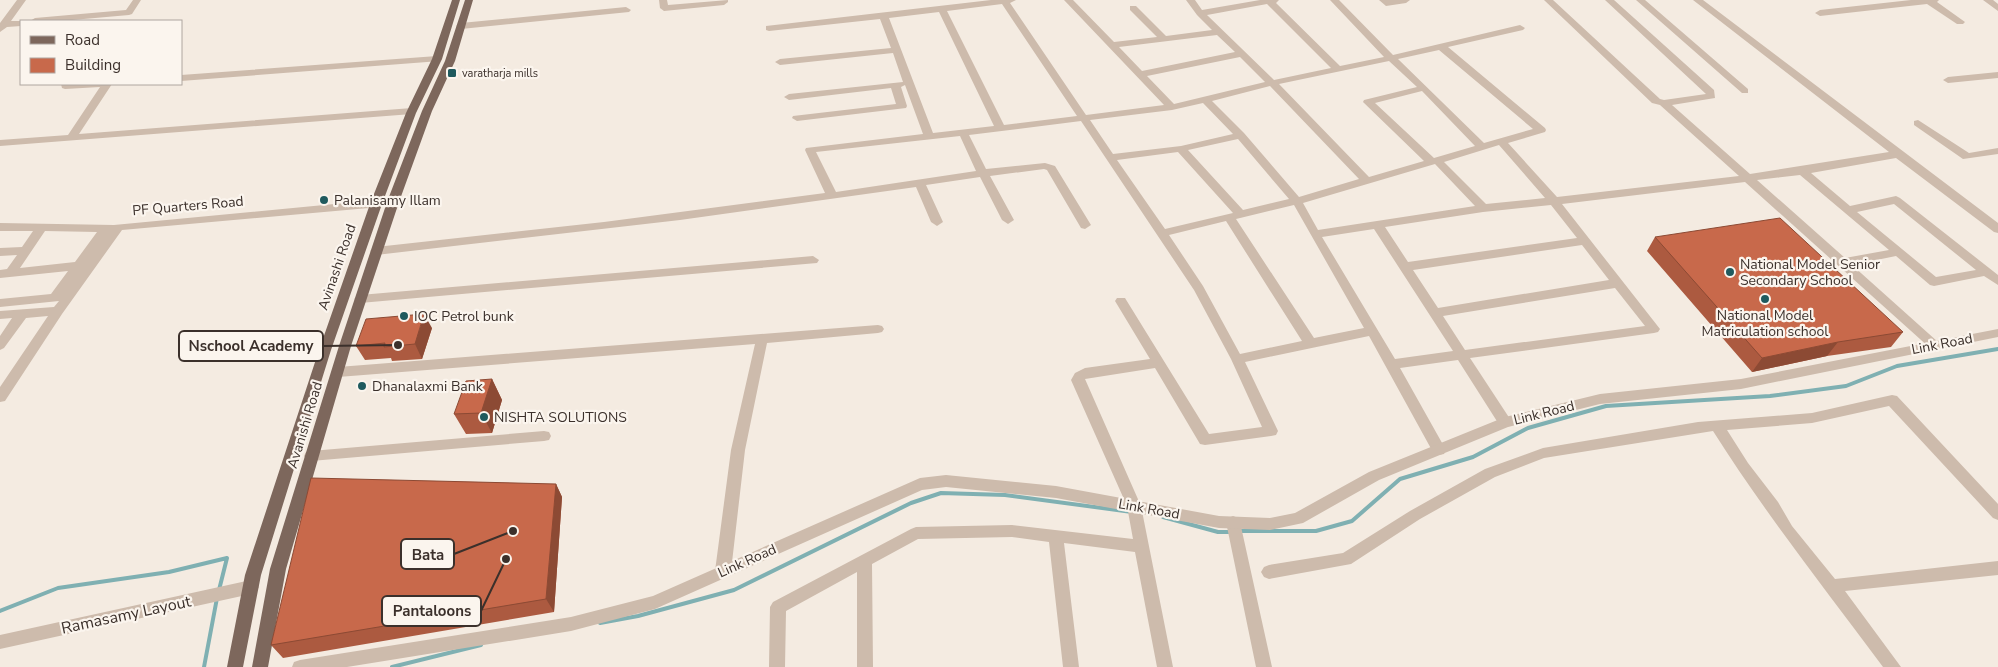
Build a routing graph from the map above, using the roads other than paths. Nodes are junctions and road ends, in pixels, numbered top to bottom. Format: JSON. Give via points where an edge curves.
{"nodes":[{"id":1,"x":22,"y":0,"type":"edge"},
{"id":2,"x":137,"y":0,"type":"edge"},
{"id":3,"x":456,"y":0,"type":"edge"},
{"id":4,"x":469,"y":0,"type":"edge"},
{"id":5,"x":663,"y":0,"type":"edge"},
{"id":6,"x":724,"y":0,"type":"edge"},
{"id":7,"x":1008,"y":0,"type":"edge"},
{"id":8,"x":1068,"y":0,"type":"edge"},
{"id":9,"x":1190,"y":0,"type":"edge"},
{"id":10,"x":1271,"y":0,"type":"edge"},
{"id":11,"x":1334,"y":0,"type":"edge"},
{"id":12,"x":1384,"y":0,"type":"edge"},
{"id":13,"x":1406,"y":0,"type":"edge"},
{"id":14,"x":1548,"y":0,"type":"edge"},
{"id":15,"x":1608,"y":0,"type":"edge"},
{"id":16,"x":1640,"y":0,"type":"edge"},
{"id":17,"x":1697,"y":0,"type":"edge"},
{"id":18,"x":1854,"y":0,"type":"edge"},
{"id":19,"x":1932,"y":0,"type":"edge"},
{"id":20,"x":1988,"y":0,"type":"edge"},
{"id":21,"x":1907,"y":1,"type":"edge"},
{"id":22,"x":969,"y":2,"type":"edge"},
{"id":23,"x":1133,"y":8,"type":"dead end"},
{"id":24,"x":1864,"y":8,"type":"junction"},
{"id":25,"x":1998,"y":8,"type":"edge"},
{"id":26,"x":942,"y":9,"type":"junction"},
{"id":27,"x":626,"y":10,"type":"dead end"},
{"id":28,"x":1200,"y":13,"type":"junction"},
{"id":29,"x":1820,"y":14,"type":"dead end"},
{"id":30,"x":883,"y":16,"type":"junction"},
{"id":31,"x":45,"y":20,"type":"edge"},
{"id":32,"x":1960,"y":22,"type":"dead end"},
{"id":33,"x":20,"y":23,"type":"edge"},
{"id":34,"x":462,"y":26,"type":"junction"},
{"id":35,"x":2,"y":27,"type":"edge"},
{"id":36,"x":769,"y":28,"type":"dead end"},
{"id":37,"x":1520,"y":28,"type":"dead end"},
{"id":38,"x":1219,"y":32,"type":"junction"},
{"id":39,"x":1164,"y":39,"type":"junction"},
{"id":40,"x":1113,"y":45,"type":"junction"},
{"id":41,"x":1442,"y":47,"type":"junction"},
{"id":42,"x":896,"y":50,"type":"junction"},
{"id":43,"x":1241,"y":54,"type":"junction"},
{"id":44,"x":1391,"y":58,"type":"junction"},
{"id":45,"x":437,"y":59,"type":"junction"},
{"id":46,"x":780,"y":62,"type":"dead end"},
{"id":47,"x":1338,"y":69,"type":"junction"},
{"id":48,"x":1140,"y":74,"type":"junction"},
{"id":49,"x":1998,"y":75,"type":"edge"},
{"id":50,"x":182,"y":78,"type":"edge"},
{"id":51,"x":1948,"y":80,"type":"dead end"},
{"id":52,"x":909,"y":83,"type":"junction"},
{"id":53,"x":1272,"y":83,"type":"junction"},
{"id":54,"x":66,"y":85,"type":"edge"},
{"id":55,"x":82,"y":85,"type":"edge"},
{"id":56,"x":106,"y":85,"type":"edge"},
{"id":57,"x":895,"y":85,"type":"junction"},
{"id":58,"x":1424,"y":88,"type":"junction"},
{"id":59,"x":1745,"y":91,"type":"dead end"},
{"id":60,"x":789,"y":97,"type":"dead end"},
{"id":61,"x":1205,"y":100,"type":"junction"},
{"id":62,"x":1664,"y":103,"type":"junction"},
{"id":63,"x":1172,"y":107,"type":"junction"},
{"id":64,"x":412,"y":111,"type":"junction"},
{"id":65,"x":1084,"y":117,"type":"junction"},
{"id":66,"x":797,"y":118,"type":"dead end"},
{"id":67,"x":1918,"y":123,"type":"dead end"},
{"id":68,"x":1000,"y":128,"type":"junction"},
{"id":69,"x":963,"y":133,"type":"junction"},
{"id":70,"x":1240,"y":135,"type":"junction"},
{"id":71,"x":929,"y":136,"type":"junction"},
{"id":72,"x":72,"y":138,"type":"junction"},
{"id":73,"x":1501,"y":141,"type":"junction"},
{"id":74,"x":0,"y":143,"type":"edge"},
{"id":75,"x":1482,"y":146,"type":"junction"},
{"id":76,"x":1181,"y":149,"type":"junction"},
{"id":77,"x":1998,"y":151,"type":"edge"},
{"id":78,"x":1898,"y":154,"type":"junction"},
{"id":79,"x":1112,"y":157,"type":"junction"},
{"id":80,"x":1434,"y":161,"type":"junction"},
{"id":81,"x":1802,"y":171,"type":"junction"},
{"id":82,"x":983,"y":173,"type":"junction"},
{"id":83,"x":1750,"y":178,"type":"junction"},
{"id":84,"x":1367,"y":181,"type":"junction"},
{"id":85,"x":920,"y":184,"type":"junction"},
{"id":86,"x":832,"y":196,"type":"junction"},
{"id":87,"x":1553,"y":200,"type":"junction"},
{"id":88,"x":1298,"y":201,"type":"junction"},
{"id":89,"x":376,"y":204,"type":"junction"},
{"id":90,"x":1483,"y":208,"type":"junction"},
{"id":91,"x":1848,"y":210,"type":"junction"},
{"id":92,"x":1236,"y":216,"type":"junction"},
{"id":93,"x":1008,"y":220,"type":"dead end"},
{"id":94,"x":936,"y":222,"type":"dead end"},
{"id":95,"x":1376,"y":224,"type":"junction"},
{"id":96,"x":1085,"y":225,"type":"dead end"},
{"id":97,"x":0,"y":227,"type":"edge"},
{"id":98,"x":119,"y":227,"type":"junction"},
{"id":99,"x":42,"y":228,"type":"junction"},
{"id":100,"x":106,"y":228,"type":"junction"},
{"id":101,"x":1998,"y":229,"type":"edge"},
{"id":102,"x":1162,"y":234,"type":"junction"},
{"id":103,"x":1315,"y":234,"type":"junction"},
{"id":104,"x":1585,"y":241,"type":"junction"},
{"id":105,"x":24,"y":251,"type":"junction"},
{"id":106,"x":376,"y":251,"type":"junction"},
{"id":107,"x":0,"y":252,"type":"edge"},
{"id":108,"x":1898,"y":252,"type":"junction"},
{"id":109,"x":813,"y":260,"type":"dead end"},
{"id":110,"x":1842,"y":263,"type":"junction"},
{"id":111,"x":79,"y":266,"type":"junction"},
{"id":112,"x":1404,"y":267,"type":"junction"},
{"id":113,"x":1986,"y":272,"type":"junction"},
{"id":114,"x":6,"y":273,"type":"edge"},
{"id":115,"x":1998,"y":281,"type":"edge"},
{"id":116,"x":1618,"y":284,"type":"junction"},
{"id":117,"x":360,"y":299,"type":"junction"},
{"id":118,"x":1121,"y":301,"type":"dead end"},
{"id":119,"x":0,"y":303,"type":"edge"},
{"id":120,"x":58,"y":310,"type":"junction"},
{"id":121,"x":23,"y":313,"type":"junction"},
{"id":122,"x":1436,"y":314,"type":"junction"},
{"id":123,"x":0,"y":315,"type":"edge"},
{"id":124,"x":878,"y":328,"type":"dead end"},
{"id":125,"x":1372,"y":331,"type":"junction"},
{"id":126,"x":1998,"y":333,"type":"edge"},
{"id":127,"x":762,"y":339,"type":"junction"},
{"id":128,"x":1310,"y":344,"type":"junction"},
{"id":129,"x":0,"y":345,"type":"edge"},
{"id":130,"x":1934,"y":346,"type":"junction"},
{"id":131,"x":1463,"y":356,"type":"junction"},
{"id":132,"x":1237,"y":359,"type":"junction"},
{"id":133,"x":1159,"y":364,"type":"junction"},
{"id":134,"x":1392,"y":364,"type":"junction"},
{"id":135,"x":338,"y":372,"type":"junction"},
{"id":136,"x":0,"y":397,"type":"edge"},
{"id":137,"x":1505,"y":422,"type":"junction"},
{"id":138,"x":1717,"y":426,"type":"junction"},
{"id":139,"x":544,"y":436,"type":"dead end"},
{"id":140,"x":1439,"y":450,"type":"junction"},
{"id":141,"x":311,"y":456,"type":"junction"},
{"id":142,"x":1135,"y":510,"type":"junction"},
{"id":143,"x":1998,"y":514,"type":"edge"},
{"id":144,"x":1235,"y":528,"type":"junction"},
{"id":145,"x":1056,"y":536,"type":"junction"},
{"id":146,"x":1142,"y":546,"type":"junction"},
{"id":147,"x":864,"y":561,"type":"junction"},
{"id":148,"x":1998,"y":568,"type":"edge"},
{"id":149,"x":723,"y":571,"type":"junction"},
{"id":150,"x":1269,"y":572,"type":"dead end"},
{"id":151,"x":1832,"y":586,"type":"junction"},
{"id":152,"x":251,"y":587,"type":"junction"},
{"id":153,"x":0,"y":642,"type":"edge"},
{"id":154,"x":235,"y":667,"type":"edge"},
{"id":155,"x":260,"y":667,"type":"edge"},
{"id":156,"x":300,"y":667,"type":"edge"},
{"id":157,"x":777,"y":667,"type":"edge"},
{"id":158,"x":865,"y":667,"type":"edge"},
{"id":159,"x":1071,"y":667,"type":"edge"},
{"id":160,"x":1165,"y":667,"type":"edge"},
{"id":161,"x":1264,"y":667,"type":"edge"},
{"id":162,"x":1893,"y":667,"type":"edge"}],
"edges":[{"from":1,"to":35,"type":"street"},
{"from":2,"to":31,"type":"street","via":[[129,12]]},
{"from":3,"to":45,"type":"main road","name":"Avinashi Road"},
{"from":4,"to":34,"type":"main road","name":"Avanishi Road"},
{"from":5,"to":6,"type":"street","via":[[664,8]]},
{"from":7,"to":22,"type":"street"},
{"from":7,"to":65,"type":"street"},
{"from":8,"to":40,"type":"street"},
{"from":9,"to":28,"type":"street"},
{"from":10,"to":28,"type":"street"},
{"from":10,"to":47,"type":"street"},
{"from":11,"to":44,"type":"street"},
{"from":12,"to":13,"type":"street","via":[[1386,3]]},
{"from":14,"to":62,"type":"street","via":[[1646,93]]},
{"from":15,"to":62,"type":"street","via":[[1712,95]]},
{"from":16,"to":59,"type":"street"},
{"from":17,"to":78,"type":"street"},
{"from":18,"to":24,"type":"street"},
{"from":19,"to":21,"type":"street"},
{"from":19,"to":32,"type":"street"},
{"from":20,"to":25,"type":"street"},
{"from":21,"to":24,"type":"street"},
{"from":22,"to":26,"type":"street"},
{"from":23,"to":39,"type":"street"},
{"from":24,"to":29,"type":"street"},
{"from":26,"to":30,"type":"street"},
{"from":26,"to":68,"type":"street"},
{"from":27,"to":34,"type":"street"},
{"from":28,"to":38,"type":"street"},
{"from":30,"to":36,"type":"street"},
{"from":30,"to":42,"type":"street"},
{"from":33,"to":35,"type":"street"},
{"from":34,"to":106,"type":"main road","name":"Avanishi Road"},
{"from":37,"to":41,"type":"street"},
{"from":38,"to":39,"type":"street"},
{"from":38,"to":43,"type":"street"},
{"from":39,"to":40,"type":"street"},
{"from":40,"to":48,"type":"street"},
{"from":41,"to":44,"type":"street"},
{"from":41,"to":73,"type":"street","via":[[1541,130]]},
{"from":42,"to":46,"type":"street"},
{"from":42,"to":52,"type":"street"},
{"from":43,"to":48,"type":"street"},
{"from":43,"to":53,"type":"street"},
{"from":44,"to":47,"type":"street"},
{"from":44,"to":58,"type":"street"},
{"from":45,"to":50,"type":"street"},
{"from":45,"to":64,"type":"main road","name":"Avinashi Road"},
{"from":47,"to":53,"type":"street"},
{"from":48,"to":63,"type":"street"},
{"from":49,"to":51,"type":"street"},
{"from":52,"to":57,"type":"street"},
{"from":52,"to":71,"type":"street"},
{"from":53,"to":61,"type":"street"},
{"from":53,"to":84,"type":"street"},
{"from":54,"to":55,"type":"street"},
{"from":56,"to":72,"type":"street"},
{"from":57,"to":60,"type":"street"},
{"from":57,"to":66,"type":"street","via":[[902,106]]},
{"from":58,"to":75,"type":"street"},
{"from":58,"to":80,"type":"street","via":[[1368,102]]},
{"from":61,"to":63,"type":"street"},
{"from":61,"to":70,"type":"street"},
{"from":62,"to":83,"type":"street"},
{"from":63,"to":65,"type":"street"},
{"from":64,"to":72,"type":"street"},
{"from":64,"to":89,"type":"main road","name":"Avinashi Road"},
{"from":65,"to":68,"type":"street"},
{"from":65,"to":79,"type":"street"},
{"from":67,"to":77,"type":"street","via":[[1967,157]]},
{"from":68,"to":69,"type":"street"},
{"from":69,"to":71,"type":"street"},
{"from":69,"to":82,"type":"street"},
{"from":70,"to":76,"type":"street"},
{"from":70,"to":88,"type":"street"},
{"from":71,"to":86,"type":"street","via":[[810,150]]},
{"from":72,"to":74,"type":"street"},
{"from":73,"to":75,"type":"street"},
{"from":73,"to":87,"type":"street"},
{"from":75,"to":80,"type":"street"},
{"from":76,"to":79,"type":"street"},
{"from":76,"to":92,"type":"street"},
{"from":78,"to":81,"type":"street"},
{"from":78,"to":101,"type":"street"},
{"from":79,"to":102,"type":"street"},
{"from":80,"to":84,"type":"street"},
{"from":80,"to":90,"type":"street"},
{"from":81,"to":83,"type":"street"},
{"from":81,"to":91,"type":"street"},
{"from":82,"to":85,"type":"street"},
{"from":82,"to":93,"type":"street"},
{"from":82,"to":96,"type":"street","via":[[1051,168]]},
{"from":83,"to":87,"type":"street"},
{"from":83,"to":110,"type":"street"},
{"from":84,"to":88,"type":"street"},
{"from":85,"to":86,"type":"street"},
{"from":85,"to":94,"type":"street"},
{"from":86,"to":106,"type":"street","via":[[605,226]]},
{"from":87,"to":90,"type":"street"},
{"from":87,"to":104,"type":"street"},
{"from":88,"to":92,"type":"street"},
{"from":88,"to":103,"type":"street"},
{"from":89,"to":98,"type":"street","name":"PF Quarters Road"},
{"from":89,"to":152,"type":"main road","name":"Avinashi Road","via":[[322,357]]},
{"from":90,"to":95,"type":"street"},
{"from":91,"to":108,"type":"street"},
{"from":91,"to":113,"type":"street","via":[[1896,200]]},
{"from":92,"to":102,"type":"street"},
{"from":92,"to":128,"type":"street"},
{"from":95,"to":103,"type":"street"},
{"from":95,"to":112,"type":"street"},
{"from":97,"to":99,"type":"street"},
{"from":98,"to":100,"type":"street"},
{"from":98,"to":120,"type":"street","name":"PF Quarters Road"},
{"from":99,"to":100,"type":"street"},
{"from":99,"to":105,"type":"street"},
{"from":100,"to":111,"type":"street"},
{"from":102,"to":132,"type":"street","via":[[1199,289]]},
{"from":103,"to":125,"type":"street"},
{"from":104,"to":112,"type":"street"},
{"from":104,"to":116,"type":"street"},
{"from":105,"to":107,"type":"street"},
{"from":105,"to":114,"type":"street"},
{"from":106,"to":117,"type":"main road","name":"Avanishi Road"},
{"from":108,"to":110,"type":"street"},
{"from":108,"to":113,"type":"street","via":[[1934,282]]},
{"from":109,"to":117,"type":"street"},
{"from":110,"to":130,"type":"street"},
{"from":111,"to":114,"type":"street"},
{"from":111,"to":119,"type":"street","via":[[56,298]]},
{"from":112,"to":122,"type":"street"},
{"from":113,"to":115,"type":"street"},
{"from":116,"to":122,"type":"street"},
{"from":116,"to":131,"type":"street","via":[[1654,329]]},
{"from":117,"to":135,"type":"main road","name":"Avanishi Road"},
{"from":118,"to":133,"type":"street"},
{"from":120,"to":121,"type":"street"},
{"from":120,"to":136,"type":"street","name":"PF Quarters Road"},
{"from":121,"to":123,"type":"street"},
{"from":121,"to":129,"type":"street"},
{"from":122,"to":131,"type":"street"},
{"from":124,"to":127,"type":"street"},
{"from":125,"to":128,"type":"street"},
{"from":125,"to":134,"type":"street"},
{"from":126,"to":130,"type":"street","name":"Link Road"},
{"from":127,"to":135,"type":"street"},
{"from":127,"to":149,"type":"street","via":[[738,450]]},
{"from":128,"to":132,"type":"street"},
{"from":130,"to":137,"type":"street","name":"Link Road","via":[[1741,384],[1600,399]]},
{"from":131,"to":134,"type":"street"},
{"from":131,"to":137,"type":"street"},
{"from":132,"to":133,"type":"street","via":[[1271,431],[1205,440]]},
{"from":133,"to":142,"type":"street","via":[[1085,373],[1078,380]]},
{"from":134,"to":140,"type":"street"},
{"from":135,"to":141,"type":"main road","name":"Avanishi Road"},
{"from":137,"to":140,"type":"street","name":"Link Road"},
{"from":138,"to":143,"type":"street","via":[[1812,418],[1892,400]]},
{"from":138,"to":150,"type":"street","via":[[1543,453],[1490,473],[1415,515],[1346,560]]},
{"from":138,"to":151,"type":"street","via":[[1787,530]]},
{"from":139,"to":141,"type":"street"},
{"from":140,"to":144,"type":"street","name":"Link Road","via":[[1374,476],[1298,519]]},
{"from":141,"to":155,"type":"main road","name":"Avanishi Road","via":[[278,569]]},
{"from":142,"to":144,"type":"street","name":"Link Road","via":[[1219,522]]},
{"from":142,"to":146,"type":"street"},
{"from":142,"to":149,"type":"street","name":"Link Road","via":[[1056,492],[946,481],[920,484]]},
{"from":144,"to":161,"type":"street"},
{"from":145,"to":146,"type":"street"},
{"from":145,"to":147,"type":"street","via":[[1012,531],[916,533]]},
{"from":145,"to":159,"type":"street"},
{"from":146,"to":160,"type":"street"},
{"from":147,"to":157,"type":"street","via":[[778,607]]},
{"from":147,"to":158,"type":"street"},
{"from":148,"to":151,"type":"street"},
{"from":149,"to":156,"type":"street","name":"Link Road","via":[[654,602],[571,624]]},
{"from":151,"to":162,"type":"street"},
{"from":152,"to":153,"type":"street","name":"Ramasamy Layout"},
{"from":152,"to":154,"type":"main road","name":"Avinashi Road"}]}
